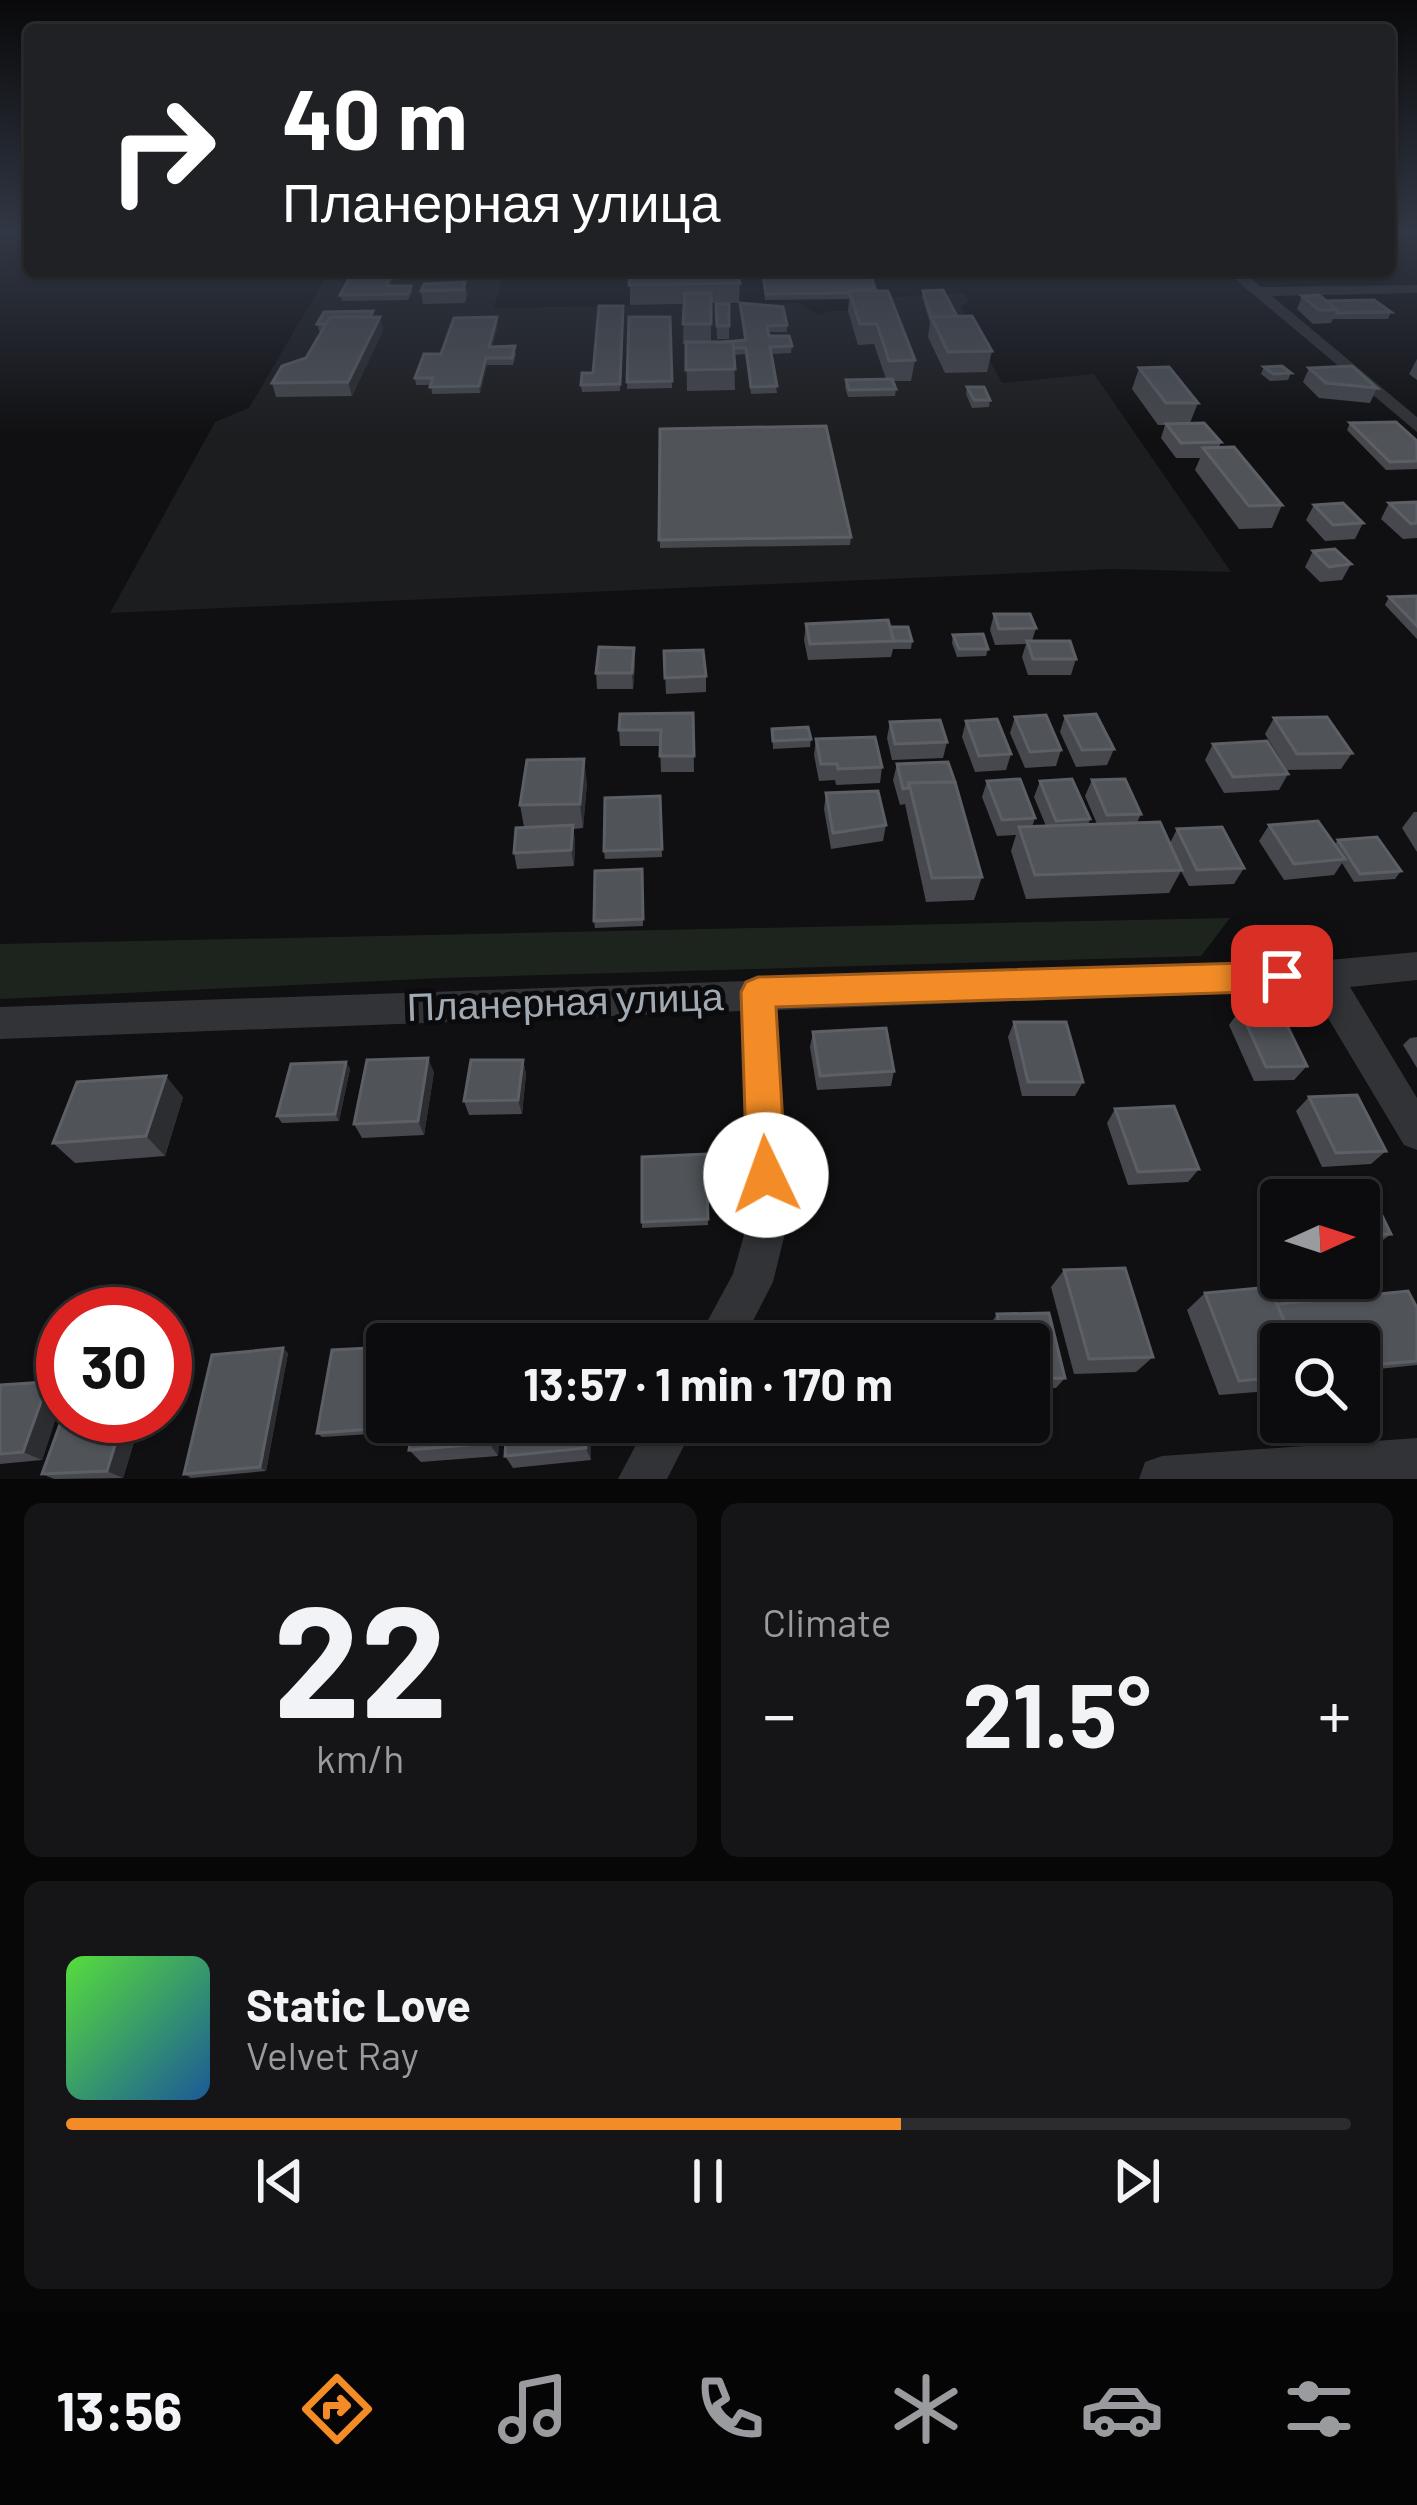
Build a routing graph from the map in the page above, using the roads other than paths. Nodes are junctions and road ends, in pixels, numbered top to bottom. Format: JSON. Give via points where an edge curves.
{"nodes":[{"id":1,"x":1268,"y":300,"type":"edge"},
{"id":2,"x":1417,"y":426,"type":"edge"},
{"id":3,"x":1417,"y":966,"type":"edge"},
{"id":4,"x":1329,"y":975,"type":"junction"},
{"id":5,"x":758,"y":992,"type":"junction"},
{"id":6,"x":0,"y":1023,"type":"edge"},
{"id":7,"x":1417,"y":1132,"type":"edge"},
{"id":8,"x":729,"y":1323,"type":"edge"},
{"id":9,"x":661,"y":1443,"type":"edge"},
{"id":10,"x":1417,"y":1461,"type":"edge"},
{"id":11,"x":641,"y":1479,"type":"edge"},
{"id":12,"x":1162,"y":1479,"type":"edge"}],
"edges":[{"from":1,"to":2,"type":"street"},
{"from":3,"to":4,"type":"street","name":"Планерная улица"},
{"from":4,"to":5,"type":"street","name":"Планерная улица"},
{"from":4,"to":7,"type":"street","via":[[1340,1007]]},
{"from":5,"to":6,"type":"street","name":"Планерная улица"},
{"from":5,"to":8,"type":"street","via":[[768,1221],[752,1282]]},
{"from":9,"to":11,"type":"street"},
{"from":10,"to":12,"type":"street"}]}
